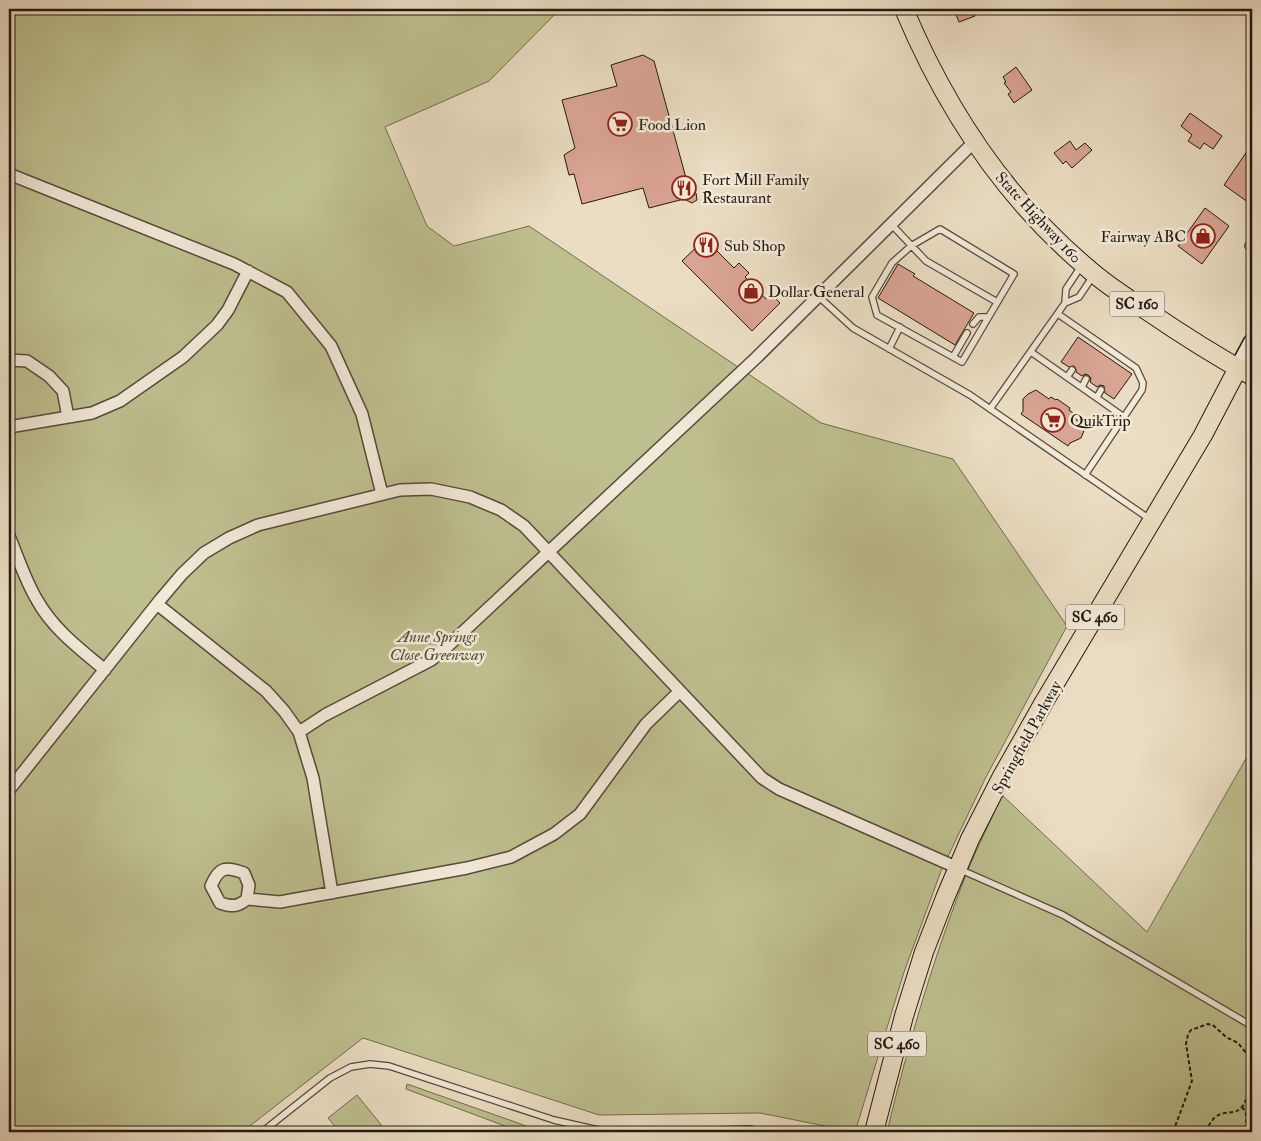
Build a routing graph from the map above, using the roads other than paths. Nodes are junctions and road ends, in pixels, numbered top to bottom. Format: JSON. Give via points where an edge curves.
{"nodes":[{"id":1,"x":904,"y":9,"type":"edge"},
{"id":2,"x":974,"y":142,"type":"junction"},
{"id":3,"x":9,"y":174,"type":"edge"},
{"id":4,"x":891,"y":224,"type":"junction"},
{"id":5,"x":1252,"y":240,"type":"edge"},
{"id":6,"x":910,"y":246,"type":"junction"},
{"id":7,"x":1252,"y":250,"type":"edge"},
{"id":8,"x":1088,"y":269,"type":"junction"},
{"id":9,"x":248,"y":271,"type":"junction"},
{"id":10,"x":818,"y":296,"type":"junction"},
{"id":11,"x":997,"y":302,"type":"junction"},
{"id":12,"x":1066,"y":303,"type":"junction"},
{"id":13,"x":1058,"y":314,"type":"junction"},
{"id":14,"x":988,"y":316,"type":"junction"},
{"id":15,"x":972,"y":324,"type":"dead end"},
{"id":16,"x":900,"y":327,"type":"junction"},
{"id":17,"x":967,"y":333,"type":"dead end"},
{"id":18,"x":1252,"y":342,"type":"edge"},
{"id":19,"x":888,"y":348,"type":"junction"},
{"id":20,"x":1108,"y":349,"type":"junction"},
{"id":21,"x":1031,"y":352,"type":"junction"},
{"id":22,"x":1104,"y":355,"type":"dead end"},
{"id":23,"x":954,"y":358,"type":"junction"},
{"id":24,"x":1122,"y":359,"type":"junction"},
{"id":25,"x":9,"y":360,"type":"edge"},
{"id":26,"x":1118,"y":365,"type":"dead end"},
{"id":27,"x":1072,"y":370,"type":"dead end"},
{"id":28,"x":1245,"y":372,"type":"edge"},
{"id":29,"x":1067,"y":376,"type":"junction"},
{"id":30,"x":1086,"y":380,"type":"dead end"},
{"id":31,"x":1082,"y":387,"type":"junction"},
{"id":32,"x":1101,"y":390,"type":"dead end"},
{"id":33,"x":1097,"y":397,"type":"junction"},
{"id":34,"x":990,"y":409,"type":"junction"},
{"id":35,"x":1124,"y":416,"type":"junction"},
{"id":36,"x":68,"y":417,"type":"junction"},
{"id":37,"x":9,"y":427,"type":"edge"},
{"id":38,"x":1085,"y":475,"type":"junction"},
{"id":39,"x":382,"y":494,"type":"junction"},
{"id":40,"x":1152,"y":521,"type":"junction"},
{"id":41,"x":9,"y":536,"type":"edge"},
{"id":42,"x":548,"y":551,"type":"junction"},
{"id":43,"x":157,"y":604,"type":"junction"},
{"id":44,"x":105,"y":670,"type":"junction"},
{"id":45,"x":680,"y":691,"type":"junction"},
{"id":46,"x":299,"y":732,"type":"junction"},
{"id":47,"x":9,"y":790,"type":"edge"},
{"id":48,"x":958,"y":868,"type":"junction"},
{"id":49,"x":332,"y":893,"type":"junction"},
{"id":50,"x":247,"y":899,"type":"dead end"},
{"id":51,"x":1252,"y":1026,"type":"edge"},
{"id":52,"x":262,"y":1132,"type":"edge"},
{"id":53,"x":653,"y":1132,"type":"edge"},
{"id":54,"x":764,"y":1132,"type":"edge"},
{"id":55,"x":874,"y":1132,"type":"edge"}],
"edges":[{"from":1,"to":2,"type":"main road","name":"State Highway 160","number":"SC 160","via":[[933,73]]},
{"from":2,"to":4,"type":"street"},
{"from":2,"to":8,"type":"main road","name":"State Highway 160","number":"SC 160","via":[[1026,208]]},
{"from":3,"to":9,"type":"street"},
{"from":4,"to":6,"type":"lane"},
{"from":4,"to":10,"type":"street"},
{"from":5,"to":7,"type":"lane","via":[[1248,246]]},
{"from":6,"to":11,"type":"lane","via":[[926,261]]},
{"from":6,"to":11,"type":"lane","via":[[940,229],[1014,274]]},
{"from":6,"to":16,"type":"lane","via":[[892,263],[872,297],[877,315]]},
{"from":8,"to":12,"type":"lane","via":[[1066,289]]},
{"from":8,"to":12,"type":"lane","via":[[1080,297]]},
{"from":8,"to":28,"type":"main road","name":"State Highway 160","number":"SC 160","via":[[1166,324]]},
{"from":9,"to":36,"type":"street","via":[[217,325],[183,358],[120,401],[92,413]]},
{"from":9,"to":39,"type":"street","via":[[287,292],[331,346],[362,414]]},
{"from":10,"to":19,"type":"lane","via":[[848,324]]},
{"from":10,"to":42,"type":"street"},
{"from":11,"to":14,"type":"lane"},
{"from":12,"to":13,"type":"lane"},
{"from":13,"to":20,"type":"lane","via":[[1092,342]]},
{"from":13,"to":21,"type":"lane"},
{"from":14,"to":15,"type":"lane","via":[[979,317]]},
{"from":14,"to":23,"type":"lane","via":[[962,362]]},
{"from":16,"to":19,"type":"lane"},
{"from":16,"to":23,"type":"lane"},
{"from":17,"to":23,"type":"lane"},
{"from":18,"to":28,"type":"main road","number":"SC 460"},
{"from":19,"to":34,"type":"lane"},
{"from":20,"to":22,"type":"lane"},
{"from":20,"to":24,"type":"lane"},
{"from":21,"to":29,"type":"lane"},
{"from":21,"to":34,"type":"lane"},
{"from":24,"to":26,"type":"lane"},
{"from":24,"to":35,"type":"lane","via":[[1136,368],[1143,383],[1142,390]]},
{"from":25,"to":36,"type":"street","via":[[27,361],[49,376],[63,391]]},
{"from":27,"to":29,"type":"lane"},
{"from":28,"to":40,"type":"main road","name":"Springfield Parkway","number":"SC 460"},
{"from":29,"to":31,"type":"lane"},
{"from":30,"to":31,"type":"lane"},
{"from":31,"to":33,"type":"lane"},
{"from":32,"to":33,"type":"lane"},
{"from":33,"to":35,"type":"lane"},
{"from":34,"to":38,"type":"lane"},
{"from":35,"to":38,"type":"lane"},
{"from":36,"to":37,"type":"street"},
{"from":38,"to":40,"type":"lane"},
{"from":39,"to":42,"type":"street","via":[[432,489],[470,497],[501,510],[524,526]]},
{"from":39,"to":43,"type":"street","via":[[258,525],[229,538],[182,574]]},
{"from":40,"to":48,"type":"main road","name":"Springfield Parkway","number":"SC 460","via":[[1006,769]]},
{"from":41,"to":44,"type":"street","via":[[37,601],[51,621]]},
{"from":42,"to":45,"type":"street"},
{"from":42,"to":46,"type":"street","via":[[431,660]]},
{"from":43,"to":44,"type":"street"},
{"from":43,"to":46,"type":"street","via":[[266,691]]},
{"from":44,"to":47,"type":"street"},
{"from":45,"to":48,"type":"street","via":[[762,778]]},
{"from":45,"to":49,"type":"street","via":[[646,724],[580,814],[554,834],[511,857]]},
{"from":46,"to":49,"type":"street","via":[[312,778]]},
{"from":48,"to":51,"type":"lane","via":[[1063,915]]},
{"from":48,"to":55,"type":"main road","name":"Springfield Parkway","number":"SC 460","via":[[923,956]]},
{"from":49,"to":50,"type":"street","via":[[280,902]]},
{"from":52,"to":53,"type":"lane","via":[[330,1078],[351,1067],[370,1064],[389,1066],[554,1120],[607,1132]]},
{"from":53,"to":54,"type":"lane","via":[[750,1129]]}]}
